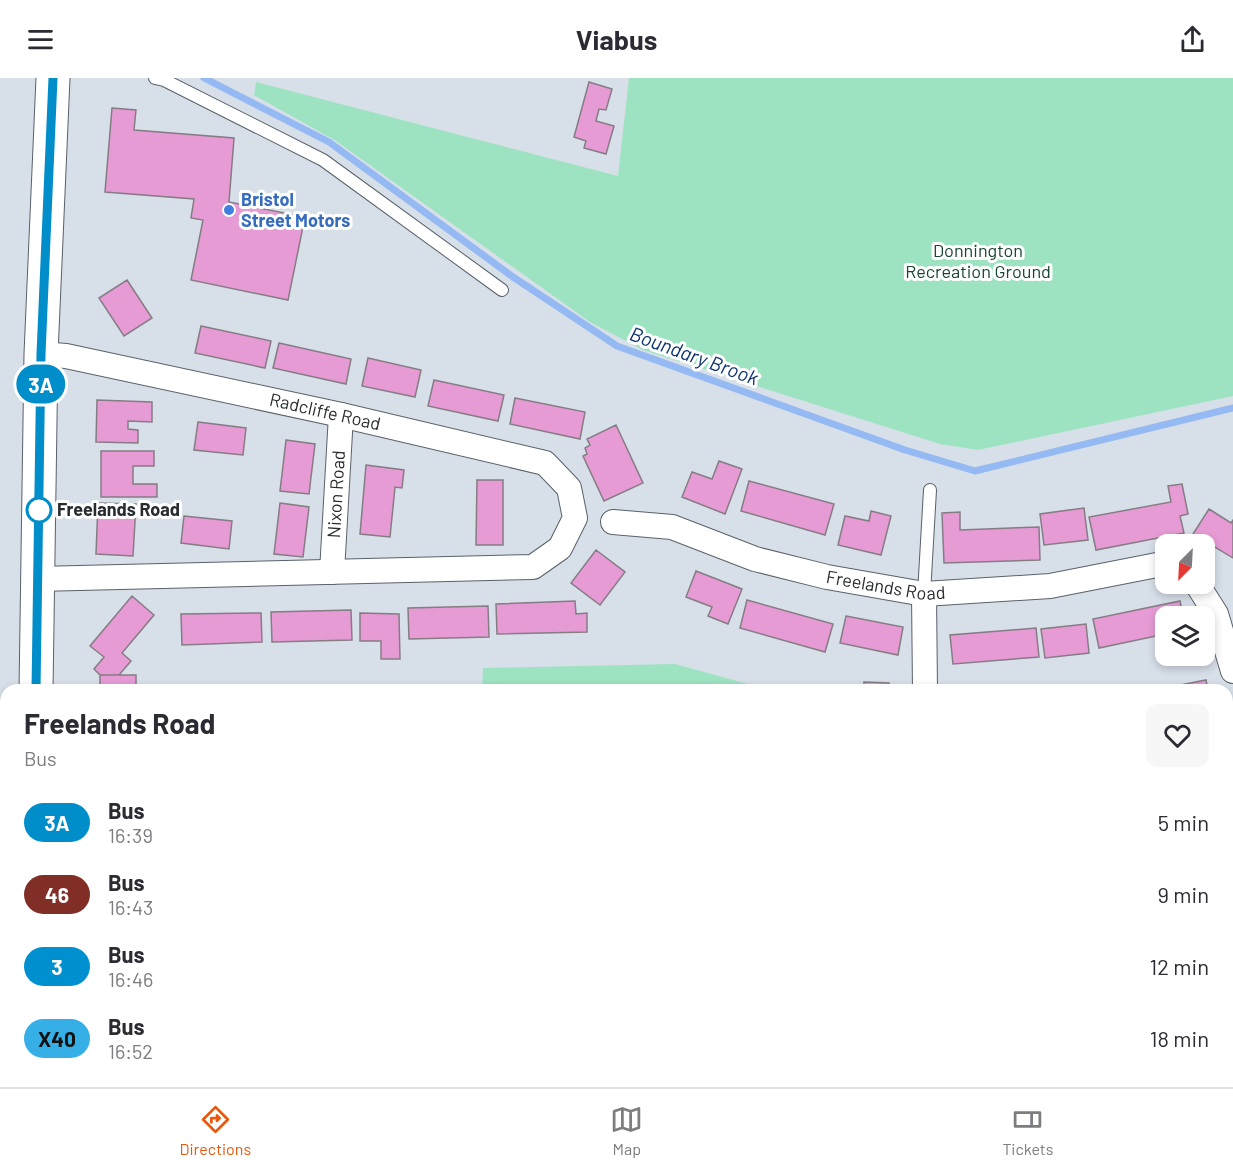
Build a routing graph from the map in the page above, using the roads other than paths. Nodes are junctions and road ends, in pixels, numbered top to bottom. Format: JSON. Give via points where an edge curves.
{"nodes":[{"id":1,"x":53,"y":78,"type":"edge"},
{"id":2,"x":155,"y":78,"type":"edge"},
{"id":3,"x":502,"y":290,"type":"dead end"},
{"id":4,"x":41,"y":354,"type":"junction"},
{"id":5,"x":341,"y":415,"type":"junction"},
{"id":6,"x":930,"y":490,"type":"dead end"},
{"id":7,"x":613,"y":522,"type":"dead end"},
{"id":8,"x":1155,"y":565,"type":"edge"},
{"id":9,"x":332,"y":572,"type":"junction"},
{"id":10,"x":37,"y":579,"type":"junction"},
{"id":11,"x":924,"y":594,"type":"junction"},
{"id":12,"x":1203,"y":594,"type":"edge"},
{"id":13,"x":1233,"y":671,"type":"edge"},
{"id":14,"x":36,"y":684,"type":"edge"},
{"id":15,"x":925,"y":684,"type":"edge"}],
"edges":[{"from":1,"to":4,"type":"main road"},
{"from":2,"to":3,"type":"lane","via":[[323,160]]},
{"from":4,"to":5,"type":"street","name":"Radcliffe Road","via":[[66,356]]},
{"from":4,"to":10,"type":"main road"},
{"from":5,"to":9,"type":"street","name":"Nixon Road"},
{"from":5,"to":9,"type":"street","name":"Radcliffe Road","via":[[545,463],[568,488],[575,518],[560,548],[533,567]]},
{"from":6,"to":11,"type":"lane"},
{"from":7,"to":11,"type":"street","name":"Freelands Road","via":[[672,526],[755,559],[827,577]]},
{"from":8,"to":11,"type":"street","name":"Freelands Road","via":[[1050,586]]},
{"from":9,"to":10,"type":"street"},
{"from":10,"to":14,"type":"main road"},
{"from":11,"to":15,"type":"street"},
{"from":12,"to":13,"type":"street","via":[[1216,614]]}]}
